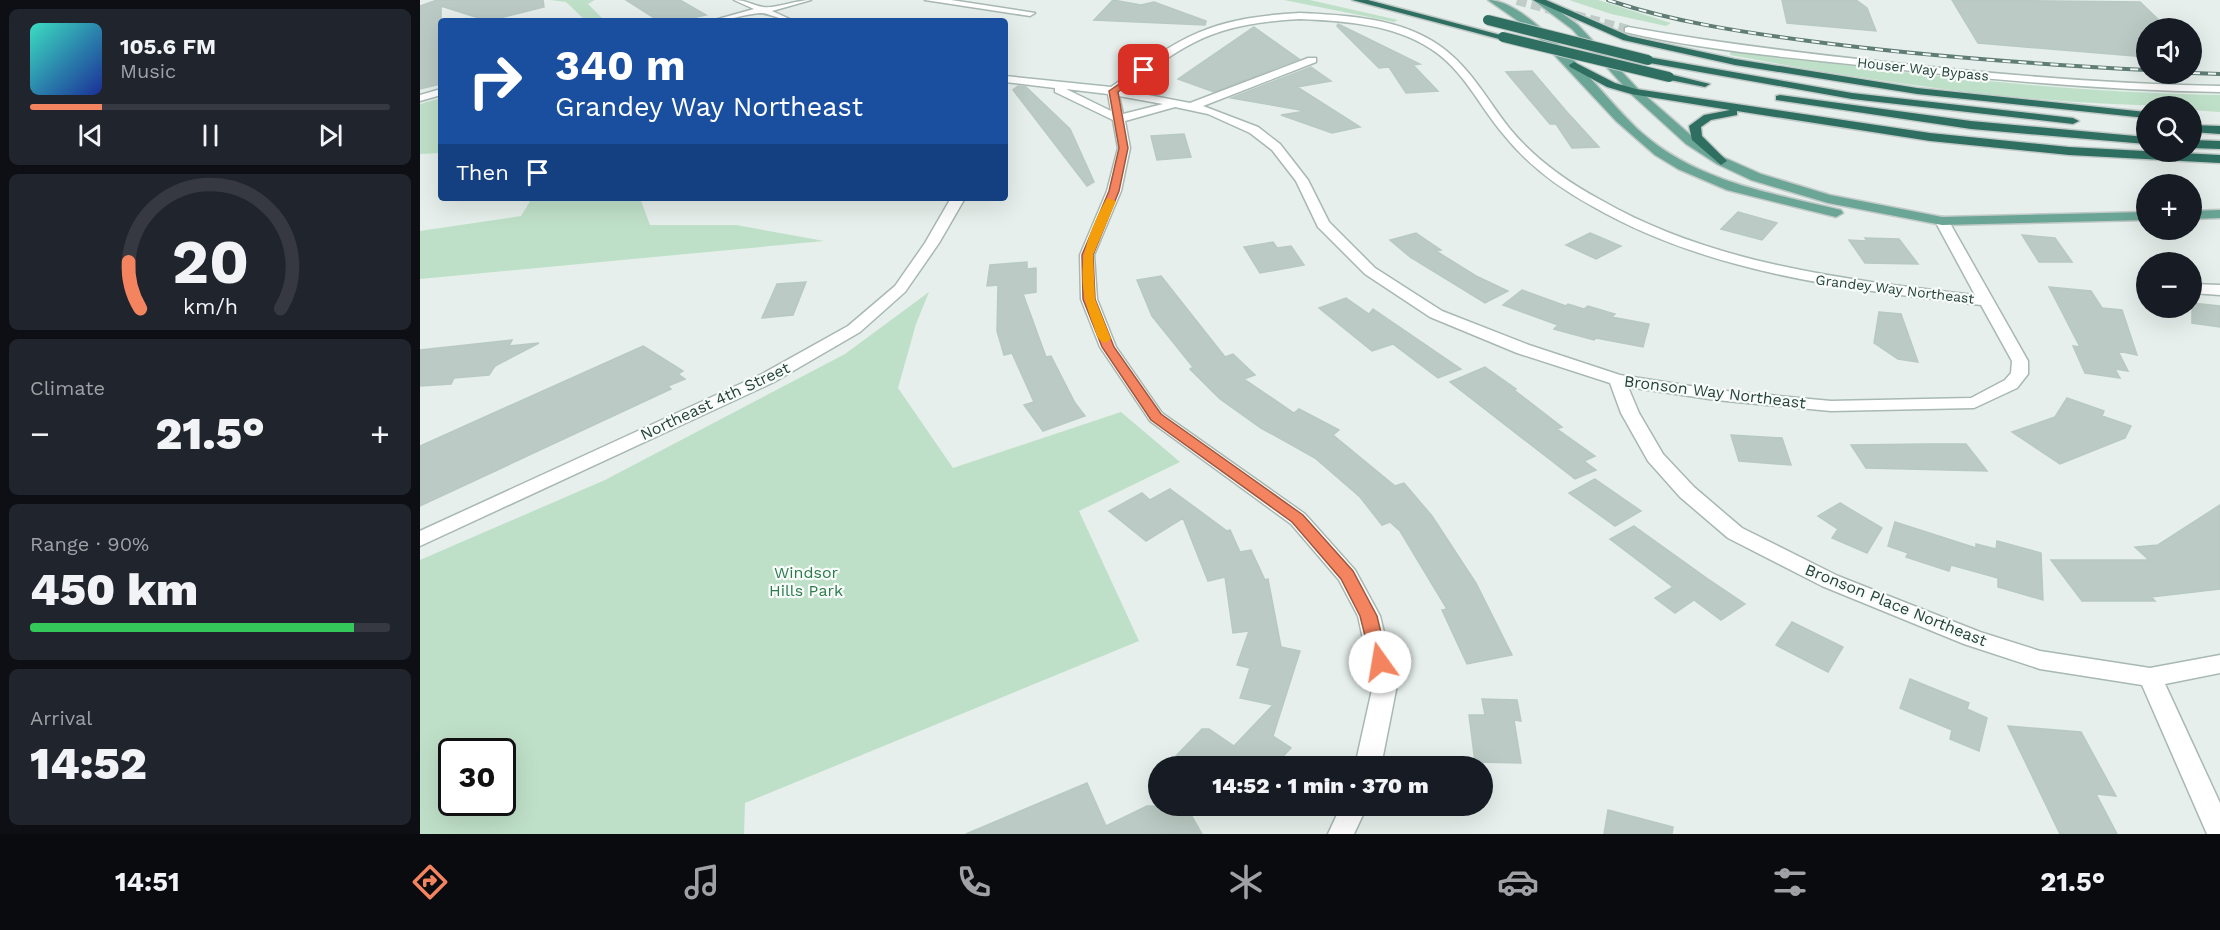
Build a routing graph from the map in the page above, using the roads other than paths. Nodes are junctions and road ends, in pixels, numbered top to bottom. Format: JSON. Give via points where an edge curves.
{"nodes":[{"id":1,"x":739,"y":0,"type":"edge"},
{"id":2,"x":806,"y":0,"type":"edge"},
{"id":3,"x":930,"y":0,"type":"edge"},
{"id":4,"x":1357,"y":0,"type":"edge"},
{"id":5,"x":1493,"y":0,"type":"edge"},
{"id":6,"x":1538,"y":0,"type":"edge"},
{"id":7,"x":764,"y":10,"type":"junction"},
{"id":8,"x":1030,"y":13,"type":"dead end"},
{"id":9,"x":729,"y":18,"type":"edge"},
{"id":10,"x":782,"y":18,"type":"edge"},
{"id":11,"x":1483,"y":18,"type":"dead end"},
{"id":12,"x":1566,"y":19,"type":"junction"},
{"id":13,"x":1528,"y":23,"type":"junction"},
{"id":14,"x":1629,"y":30,"type":"tunnel mouth"},
{"id":15,"x":1312,"y":60,"type":"dead end"},
{"id":16,"x":1574,"y":65,"type":"junction"},
{"id":17,"x":1008,"y":79,"type":"edge"},
{"id":18,"x":1047,"y":84,"type":"junction"},
{"id":19,"x":1720,"y":87,"type":"dead end"},
{"id":20,"x":2220,"y":89,"type":"edge"},
{"id":21,"x":1113,"y":91,"type":"junction"},
{"id":22,"x":1635,"y":92,"type":"junction"},
{"id":23,"x":438,"y":93,"type":"edge"},
{"id":24,"x":1769,"y":96,"type":"dead end"},
{"id":25,"x":420,"y":98,"type":"edge"},
{"id":26,"x":1185,"y":106,"type":"junction"},
{"id":27,"x":2136,"y":114,"type":"edge"},
{"id":28,"x":1781,"y":116,"type":"junction"},
{"id":29,"x":2202,"y":118,"type":"edge"},
{"id":30,"x":1119,"y":119,"type":"junction"},
{"id":31,"x":2220,"y":119,"type":"edge"},
{"id":32,"x":2085,"y":122,"type":"dead end"},
{"id":33,"x":2118,"y":125,"type":"dead end"},
{"id":34,"x":2136,"y":126,"type":"edge"},
{"id":35,"x":2202,"y":129,"type":"edge"},
{"id":36,"x":2220,"y":130,"type":"edge"},
{"id":37,"x":2136,"y":140,"type":"edge"},
{"id":38,"x":2202,"y":144,"type":"edge"},
{"id":39,"x":2220,"y":145,"type":"edge"},
{"id":40,"x":2220,"y":159,"type":"edge"},
{"id":41,"x":1721,"y":161,"type":"junction"},
{"id":42,"x":956,"y":201,"type":"edge"},
{"id":43,"x":2220,"y":214,"type":"edge"},
{"id":44,"x":2202,"y":215,"type":"edge"},
{"id":45,"x":2136,"y":216,"type":"edge"},
{"id":46,"x":1942,"y":220,"type":"junction"},
{"id":47,"x":2202,"y":289,"type":"edge"},
{"id":48,"x":2220,"y":290,"type":"edge"},
{"id":49,"x":1988,"y":301,"type":"junction"},
{"id":50,"x":1617,"y":380,"type":"junction"},
{"id":51,"x":420,"y":539,"type":"edge"},
{"id":52,"x":2220,"y":664,"type":"edge"},
{"id":53,"x":2150,"y":677,"type":"junction"},
{"id":54,"x":1370,"y":756,"type":"edge"},
{"id":55,"x":1349,"y":816,"type":"edge"},
{"id":56,"x":2220,"y":832,"type":"edge"},
{"id":57,"x":1341,"y":834,"type":"edge"}],
"edges":[{"from":1,"to":7,"type":"street"},
{"from":2,"to":7,"type":"street"},
{"from":3,"to":8,"type":"street"},
{"from":4,"to":19,"type":"highway","bridge":true},
{"from":5,"to":13,"type":"main road"},
{"from":6,"to":12,"type":"main road"},
{"from":6,"to":27,"type":"highway","via":[[1626,38],[1735,63],[1917,91]]},
{"from":7,"to":9,"type":"street"},
{"from":7,"to":10,"type":"street"},
{"from":11,"to":32,"type":"highway","bridge":true,"via":[[1648,60],[1852,96]]},
{"from":12,"to":13,"type":"main road","via":[[1564,25],[1555,27]]},
{"from":12,"to":22,"type":"main road"},
{"from":13,"to":16,"type":"main road"},
{"from":14,"to":20,"type":"street","name":"Houser Way Bypass","via":[[1744,49],[1958,73]]},
{"from":15,"to":26,"type":"street"},
{"from":16,"to":22,"type":"highway","via":[[1611,85]]},
{"from":16,"to":46,"type":"main road","via":[[1636,135],[1704,176],[1766,197],[1839,213],[1878,219]]},
{"from":17,"to":18,"type":"street","name":"Bronson Way Northeast"},
{"from":18,"to":21,"type":"street","name":"Bronson Way Northeast"},
{"from":18,"to":30,"type":"street"},
{"from":21,"to":26,"type":"street","name":"Bronson Way Northeast"},
{"from":21,"to":30,"type":"street"},
{"from":21,"to":49,"type":"street","name":"Grandey Way Northeast","via":[[1195,36],[1224,26],[1265,19],[1307,18],[1392,28],[1428,42],[1457,65],[1509,134],[1539,165],[1630,221],[1717,254],[1807,277]]},
{"from":22,"to":28,"type":"highway"},
{"from":22,"to":41,"type":"main road","via":[[1690,141]]},
{"from":23,"to":25,"type":"street"},
{"from":24,"to":37,"type":"highway","via":[[1910,118]]},
{"from":26,"to":30,"type":"street","via":[[1155,108]]},
{"from":26,"to":50,"type":"street","name":"Bronson Way Northeast","via":[[1234,120],[1276,147],[1302,180],[1323,224],[1370,272],[1436,314],[1523,349]]},
{"from":28,"to":40,"type":"highway","via":[[1980,142]]},
{"from":28,"to":41,"type":"highway","via":[[1730,113],[1700,120],[1695,126],[1696,137]]},
{"from":29,"to":31,"type":"highway"},
{"from":30,"to":54,"type":"street","via":[[1124,148],[1114,191],[1087,255],[1089,299],[1108,347],[1156,417],[1298,519],[1347,576],[1369,616],[1385,685]]},
{"from":33,"to":34,"type":"highway"},
{"from":35,"to":36,"type":"highway"},
{"from":38,"to":39,"type":"highway"},
{"from":41,"to":46,"type":"main road","via":[[1804,193]]},
{"from":42,"to":51,"type":"street","name":"Northeast 4th Street","via":[[900,289],[854,329],[768,378]]},
{"from":43,"to":44,"type":"main road"},
{"from":45,"to":46,"type":"main road"},
{"from":46,"to":49,"type":"street","name":"Bronson Way Northeast"},
{"from":47,"to":48,"type":"street"},
{"from":49,"to":50,"type":"street","name":"Bronson Way Northeast","via":[[2020,361],[2019,374],[2011,384],[1974,403],[1831,406],[1716,396]]},
{"from":50,"to":53,"type":"street","name":"Bronson Place Northeast","via":[[1655,457],[1687,492],[1735,533],[1830,581],[1972,638],[2040,660]]},
{"from":52,"to":53,"type":"street","name":"Bronson Place Northeast"},
{"from":53,"to":56,"type":"street"},
{"from":55,"to":57,"type":"street"}]}
